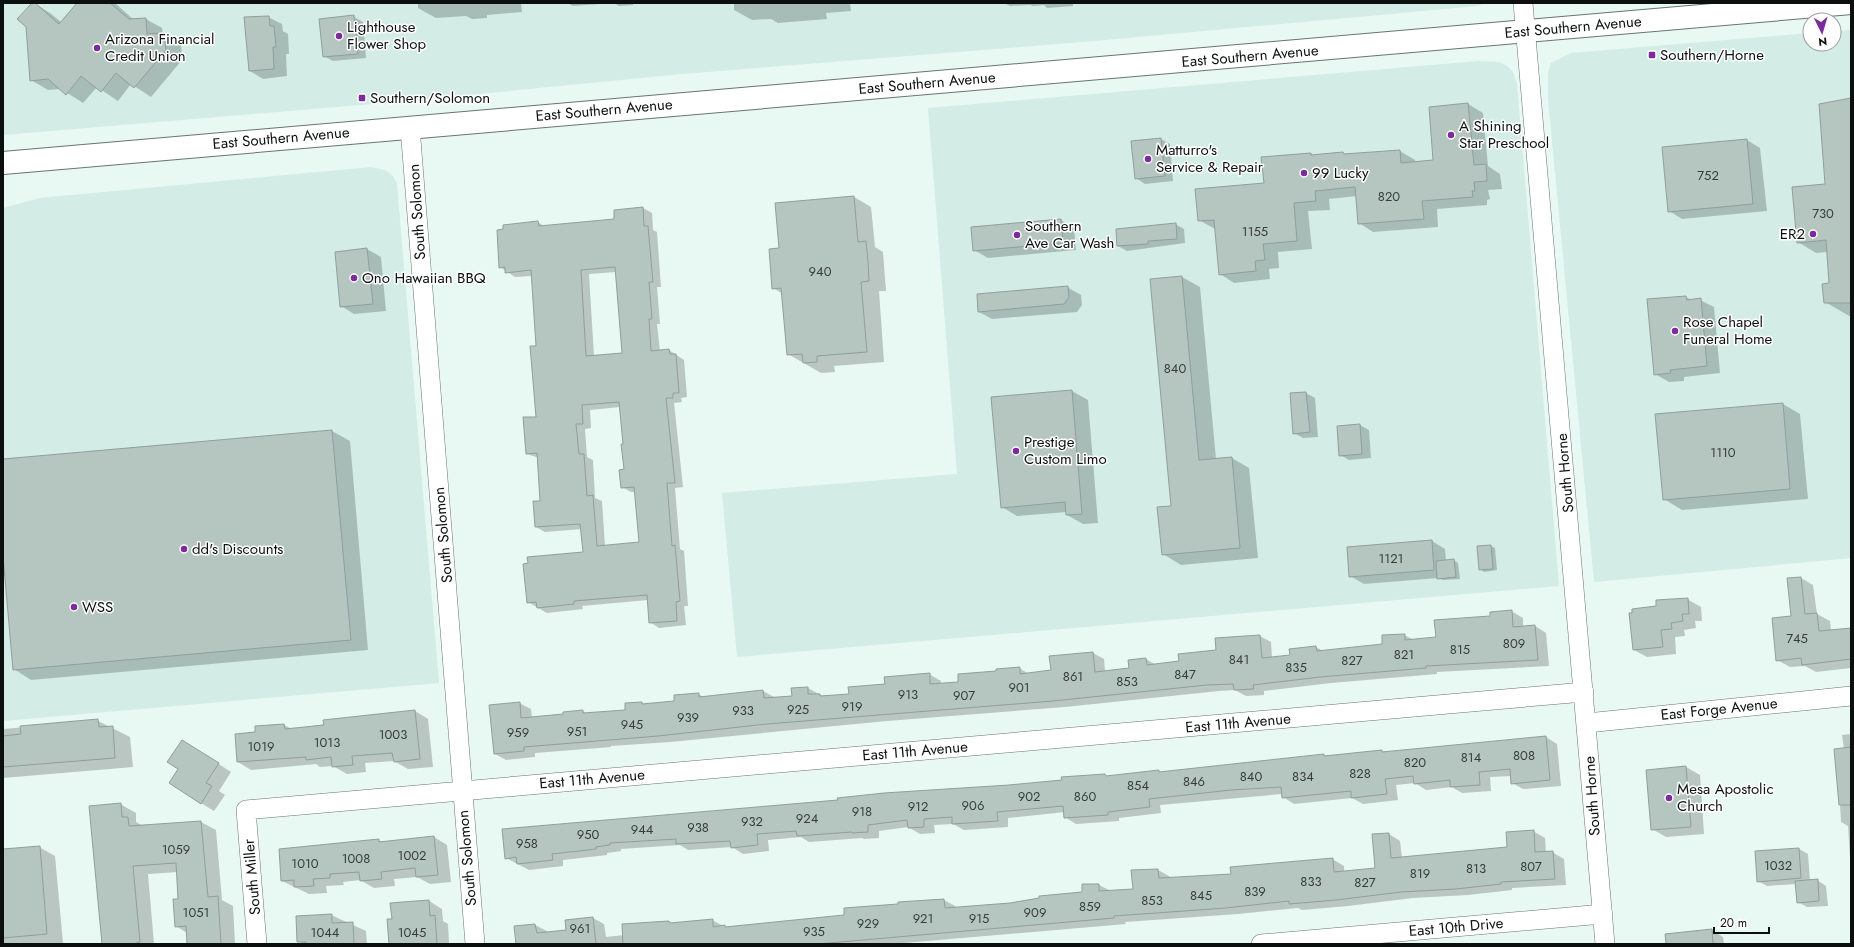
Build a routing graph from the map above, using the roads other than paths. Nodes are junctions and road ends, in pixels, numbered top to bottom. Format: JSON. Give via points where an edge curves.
{"nodes":[{"id":1,"x":1523,"y":3,"type":"edge"},
{"id":2,"x":1851,"y":3,"type":"edge"},
{"id":3,"x":1526,"y":32,"type":"junction"},
{"id":4,"x":410,"y":127,"type":"junction"},
{"id":5,"x":3,"y":163,"type":"edge"},
{"id":6,"x":1584,"y":692,"type":"junction"},
{"id":7,"x":1851,"y":696,"type":"edge"},
{"id":8,"x":1587,"y":723,"type":"junction"},
{"id":9,"x":462,"y":790,"type":"junction"},
{"id":10,"x":246,"y":810,"type":"joint"},
{"id":11,"x":1602,"y":914,"type":"junction"},
{"id":12,"x":257,"y":944,"type":"edge"},
{"id":13,"x":475,"y":944,"type":"edge"},
{"id":14,"x":1261,"y":944,"type":"edge"},
{"id":15,"x":1605,"y":944,"type":"edge"}],
"edges":[{"from":1,"to":3,"type":"street","name":"South Horne"},
{"from":2,"to":3,"type":"main road","name":"East Southern Avenue"},
{"from":3,"to":4,"type":"main road","name":"East Southern Avenue"},
{"from":3,"to":6,"type":"street","name":"South Horne"},
{"from":4,"to":5,"type":"main road","name":"East Southern Avenue"},
{"from":4,"to":9,"type":"street","name":"South Solomon"},
{"from":6,"to":8,"type":"street","name":"South Horne"},
{"from":6,"to":9,"type":"street","name":"East 11th Avenue"},
{"from":7,"to":8,"type":"street","name":"East Forge Avenue"},
{"from":8,"to":11,"type":"street","name":"South Horne"},
{"from":9,"to":10,"type":"street","name":"East 11th Avenue"},
{"from":9,"to":13,"type":"street","name":"South Solomon"},
{"from":10,"to":12,"type":"street","name":"South Miller"},
{"from":11,"to":14,"type":"street","name":"East 10th Drive"},
{"from":11,"to":15,"type":"street","name":"South Horne"}]}
